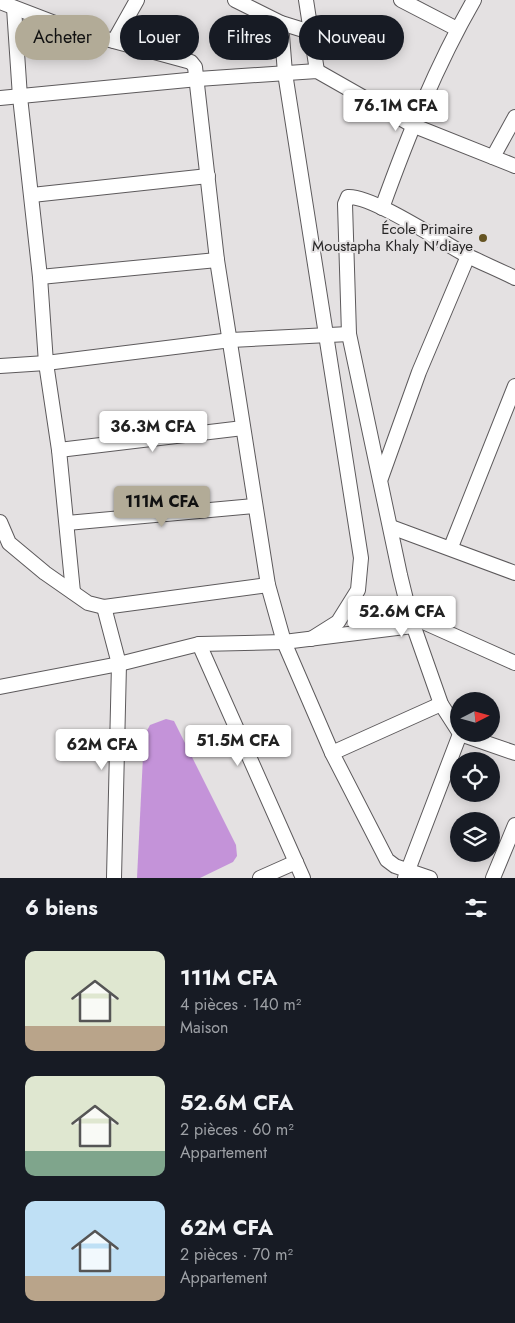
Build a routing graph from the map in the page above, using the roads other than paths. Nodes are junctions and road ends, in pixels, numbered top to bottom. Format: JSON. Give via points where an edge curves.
{"nodes":[{"id":1,"x":137,"y":0,"type":"edge"},
{"id":2,"x":235,"y":0,"type":"edge"},
{"id":3,"x":306,"y":0,"type":"edge"},
{"id":4,"x":401,"y":0,"type":"edge"},
{"id":5,"x":474,"y":0,"type":"edge"},
{"id":6,"x":0,"y":2,"type":"edge"},
{"id":7,"x":14,"y":8,"type":"junction"},
{"id":8,"x":265,"y":15,"type":"edge"},
{"id":9,"x":308,"y":15,"type":"edge"},
{"id":10,"x":457,"y":29,"type":"junction"},
{"id":11,"x":114,"y":41,"type":"junction"},
{"id":12,"x":284,"y":60,"type":"edge"},
{"id":13,"x":315,"y":60,"type":"edge"},
{"id":14,"x":317,"y":71,"type":"junction"},
{"id":15,"x":285,"y":73,"type":"junction"},
{"id":16,"x":198,"y":79,"type":"junction"},
{"id":17,"x":20,"y":97,"type":"junction"},
{"id":18,"x":0,"y":98,"type":"edge"},
{"id":19,"x":515,"y":117,"type":"edge"},
{"id":20,"x":412,"y":125,"type":"junction"},
{"id":21,"x":493,"y":156,"type":"junction"},
{"id":22,"x":515,"y":166,"type":"edge"},
{"id":23,"x":208,"y":176,"type":"junction"},
{"id":24,"x":32,"y":195,"type":"junction"},
{"id":25,"x":382,"y":208,"type":"junction"},
{"id":26,"x":468,"y":256,"type":"junction"},
{"id":27,"x":217,"y":260,"type":"junction"},
{"id":28,"x":40,"y":277,"type":"junction"},
{"id":29,"x":515,"y":278,"type":"edge"},
{"id":30,"x":349,"y":334,"type":"junction"},
{"id":31,"x":326,"y":335,"type":"junction"},
{"id":32,"x":231,"y":340,"type":"junction"},
{"id":33,"x":46,"y":363,"type":"junction"},
{"id":34,"x":0,"y":366,"type":"edge"},
{"id":35,"x":515,"y":386,"type":"edge"},
{"id":36,"x":243,"y":428,"type":"junction"},
{"id":37,"x":59,"y":450,"type":"junction"},
{"id":38,"x":380,"y":478,"type":"junction"},
{"id":39,"x":254,"y":506,"type":"junction"},
{"id":40,"x":0,"y":522,"type":"edge"},
{"id":41,"x":67,"y":523,"type":"junction"},
{"id":42,"x":391,"y":527,"type":"junction"},
{"id":43,"x":451,"y":547,"type":"junction"},
{"id":44,"x":515,"y":573,"type":"edge"},
{"id":45,"x":268,"y":585,"type":"junction"},
{"id":46,"x":74,"y":592,"type":"junction"},
{"id":47,"x":104,"y":607,"type":"junction"},
{"id":48,"x":411,"y":621,"type":"junction"},
{"id":49,"x":311,"y":639,"type":"junction"},
{"id":50,"x":284,"y":642,"type":"junction"},
{"id":51,"x":199,"y":644,"type":"junction"},
{"id":52,"x":515,"y":662,"type":"edge"},
{"id":53,"x":118,"y":664,"type":"junction"},
{"id":54,"x":0,"y":687,"type":"edge"},
{"id":55,"x":440,"y":704,"type":"junction"},
{"id":56,"x":450,"y":719,"type":"edge"},
{"id":57,"x":332,"y":753,"type":"junction"},
{"id":58,"x":515,"y":753,"type":"edge"},
{"id":59,"x":515,"y":825,"type":"edge"},
{"id":60,"x":296,"y":862,"type":"junction"},
{"id":61,"x":407,"y":874,"type":"edge"},
{"id":62,"x":114,"y":878,"type":"edge"},
{"id":63,"x":260,"y":878,"type":"edge"},
{"id":64,"x":303,"y":878,"type":"edge"},
{"id":65,"x":430,"y":878,"type":"edge"},
{"id":66,"x":493,"y":878,"type":"edge"}],
"edges":[{"from":1,"to":11,"type":"street"},
{"from":2,"to":8,"type":"street"},
{"from":3,"to":9,"type":"street"},
{"from":4,"to":10,"type":"street"},
{"from":5,"to":10,"type":"street"},
{"from":6,"to":7,"type":"street"},
{"from":7,"to":11,"type":"street"},
{"from":7,"to":17,"type":"street"},
{"from":10,"to":20,"type":"street"},
{"from":11,"to":16,"type":"street","via":[[191,62]]},
{"from":12,"to":15,"type":"street"},
{"from":13,"to":14,"type":"street"},
{"from":14,"to":15,"type":"street"},
{"from":14,"to":20,"type":"street"},
{"from":15,"to":16,"type":"street"},
{"from":15,"to":31,"type":"street"},
{"from":16,"to":17,"type":"street"},
{"from":16,"to":23,"type":"street"},
{"from":17,"to":18,"type":"street"},
{"from":17,"to":24,"type":"street"},
{"from":19,"to":21,"type":"street"},
{"from":20,"to":21,"type":"street"},
{"from":20,"to":25,"type":"street"},
{"from":21,"to":22,"type":"street"},
{"from":23,"to":24,"type":"street"},
{"from":23,"to":27,"type":"street"},
{"from":24,"to":28,"type":"street"},
{"from":25,"to":26,"type":"street"},
{"from":25,"to":30,"type":"street","via":[[354,196],[348,197],[345,204]]},
{"from":26,"to":29,"type":"street"},
{"from":26,"to":38,"type":"street","via":[[418,372]]},
{"from":27,"to":28,"type":"street"},
{"from":27,"to":32,"type":"street"},
{"from":28,"to":33,"type":"street"},
{"from":30,"to":31,"type":"street"},
{"from":30,"to":38,"type":"street"},
{"from":31,"to":32,"type":"street"},
{"from":31,"to":49,"type":"street","via":[[361,558],[358,590],[338,622]]},
{"from":32,"to":33,"type":"street"},
{"from":32,"to":36,"type":"street"},
{"from":33,"to":34,"type":"street"},
{"from":33,"to":37,"type":"street"},
{"from":35,"to":43,"type":"street"},
{"from":36,"to":37,"type":"street"},
{"from":36,"to":39,"type":"street"},
{"from":37,"to":41,"type":"street"},
{"from":38,"to":42,"type":"street"},
{"from":39,"to":41,"type":"street"},
{"from":39,"to":45,"type":"street"},
{"from":40,"to":46,"type":"street","via":[[9,543]]},
{"from":41,"to":46,"type":"street"},
{"from":42,"to":43,"type":"street"},
{"from":42,"to":48,"type":"street"},
{"from":43,"to":44,"type":"street"},
{"from":45,"to":47,"type":"street"},
{"from":45,"to":50,"type":"street"},
{"from":46,"to":47,"type":"street","via":[[88,603]]},
{"from":47,"to":53,"type":"street"},
{"from":48,"to":49,"type":"street"},
{"from":48,"to":52,"type":"street"},
{"from":48,"to":55,"type":"street"},
{"from":49,"to":50,"type":"street"},
{"from":50,"to":51,"type":"street"},
{"from":50,"to":57,"type":"street"},
{"from":51,"to":53,"type":"street"},
{"from":51,"to":60,"type":"street"},
{"from":53,"to":54,"type":"street"},
{"from":53,"to":62,"type":"street"},
{"from":55,"to":56,"type":"street"},
{"from":55,"to":57,"type":"street"},
{"from":57,"to":61,"type":"street","via":[[387,860]]},
{"from":58,"to":61,"type":"street","via":[[460,734]]},
{"from":59,"to":66,"type":"street"},
{"from":60,"to":63,"type":"street"},
{"from":60,"to":64,"type":"street"},
{"from":61,"to":65,"type":"street"}]}
